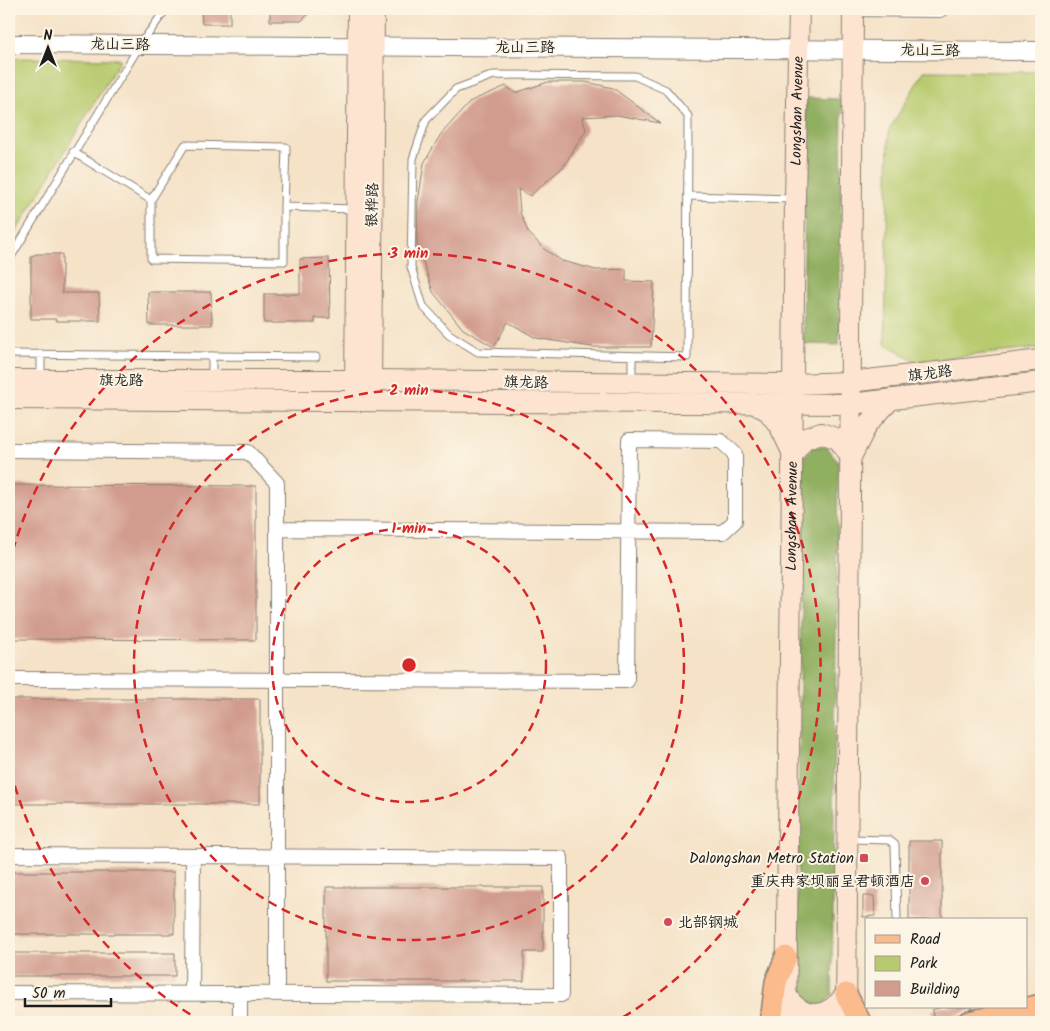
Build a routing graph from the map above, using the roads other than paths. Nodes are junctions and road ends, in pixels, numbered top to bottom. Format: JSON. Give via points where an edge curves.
{"nodes":[{"id":1,"x":166,"y":9,"type":"edge"},
{"id":2,"x":358,"y":9,"type":"edge"},
{"id":3,"x":374,"y":9,"type":"edge"},
{"id":4,"x":799,"y":9,"type":"edge"},
{"id":5,"x":946,"y":9,"type":"edge"},
{"id":6,"x":853,"y":10,"type":"edge"},
{"id":7,"x":917,"y":10,"type":"edge"},
{"id":8,"x":9,"y":44,"type":"edge"},
{"id":9,"x":140,"y":45,"type":"junction"},
{"id":10,"x":366,"y":46,"type":"junction"},
{"id":11,"x":797,"y":48,"type":"junction"},
{"id":12,"x":853,"y":49,"type":"junction"},
{"id":13,"x":1041,"y":51,"type":"edge"},
{"id":14,"x":73,"y":152,"type":"junction"},
{"id":15,"x":688,"y":196,"type":"junction"},
{"id":16,"x":795,"y":199,"type":"junction"},
{"id":17,"x":151,"y":200,"type":"junction"},
{"id":18,"x":284,"y":207,"type":"junction"},
{"id":19,"x":357,"y":209,"type":"junction"},
{"id":20,"x":9,"y":260,"type":"edge"},
{"id":21,"x":9,"y":354,"type":"edge"},
{"id":22,"x":41,"y":354,"type":"junction"},
{"id":23,"x":212,"y":356,"type":"junction"},
{"id":24,"x":316,"y":356,"type":"dead end"},
{"id":25,"x":632,"y":356,"type":"junction"},
{"id":26,"x":1041,"y":360,"type":"edge"},
{"id":27,"x":9,"y":380,"type":"edge"},
{"id":28,"x":41,"y":380,"type":"junction"},
{"id":29,"x":212,"y":380,"type":"junction"},
{"id":30,"x":363,"y":380,"type":"junction"},
{"id":31,"x":850,"y":382,"type":"junction"},
{"id":32,"x":1041,"y":382,"type":"edge"},
{"id":33,"x":632,"y":392,"type":"junction"},
{"id":34,"x":793,"y":394,"type":"junction"},
{"id":35,"x":9,"y":399,"type":"edge"},
{"id":36,"x":890,"y":399,"type":"junction"},
{"id":37,"x":363,"y":401,"type":"junction"},
{"id":38,"x":753,"y":403,"type":"junction"},
{"id":39,"x":850,"y":404,"type":"junction"},
{"id":40,"x":9,"y":450,"type":"edge"},
{"id":41,"x":793,"y":454,"type":"junction"},
{"id":42,"x":851,"y":457,"type":"junction"},
{"id":43,"x":277,"y":529,"type":"junction"},
{"id":44,"x":628,"y":531,"type":"junction"},
{"id":45,"x":9,"y":679,"type":"edge"},
{"id":46,"x":276,"y":680,"type":"junction"},
{"id":47,"x":849,"y":839,"type":"junction"},
{"id":48,"x":9,"y":855,"type":"edge"},
{"id":49,"x":193,"y":856,"type":"junction"},
{"id":50,"x":277,"y":857,"type":"junction"},
{"id":51,"x":897,"y":918,"type":"edge"},
{"id":52,"x":786,"y":957,"type":"junction"},
{"id":53,"x":9,"y":993,"type":"edge"},
{"id":54,"x":192,"y":993,"type":"junction"},
{"id":55,"x":240,"y":994,"type":"junction"},
{"id":56,"x":277,"y":994,"type":"junction"},
{"id":57,"x":846,"y":994,"type":"junction"},
{"id":58,"x":786,"y":995,"type":"junction"},
{"id":59,"x":1041,"y":1005,"type":"edge"},
{"id":60,"x":1027,"y":1008,"type":"edge"},
{"id":61,"x":1028,"y":1008,"type":"edge"},
{"id":62,"x":975,"y":1019,"type":"edge"},
{"id":63,"x":240,"y":1022,"type":"edge"},
{"id":64,"x":771,"y":1022,"type":"edge"},
{"id":65,"x":786,"y":1022,"type":"edge"},
{"id":66,"x":846,"y":1022,"type":"edge"},
{"id":67,"x":860,"y":1022,"type":"edge"}],
"edges":[{"from":1,"to":9,"type":"lane"},
{"from":2,"to":10,"type":"main road","name":"银桦路"},
{"from":3,"to":10,"type":"main road","name":"银桦路"},
{"from":4,"to":11,"type":"main road","name":"Longshan Avenue"},
{"from":5,"to":7,"type":"street","via":[[940,12]]},
{"from":6,"to":7,"type":"street"},
{"from":6,"to":12,"type":"main road"},
{"from":8,"to":9,"type":"street","name":"龙山三路"},
{"from":9,"to":10,"type":"street","name":"龙山三路"},
{"from":9,"to":14,"type":"lane"},
{"from":10,"to":11,"type":"street","name":"龙山三路"},
{"from":10,"to":19,"type":"main road","name":"银桦路"},
{"from":10,"to":30,"type":"main road","name":"银桦路"},
{"from":11,"to":12,"type":"street","name":"龙山三路"},
{"from":11,"to":16,"type":"main road","name":"Longshan Avenue"},
{"from":12,"to":13,"type":"street","name":"龙山三路"},
{"from":12,"to":31,"type":"main road"},
{"from":14,"to":17,"type":"lane"},
{"from":14,"to":20,"type":"lane"},
{"from":15,"to":16,"type":"lane"},
{"from":15,"to":25,"type":"lane","via":[[686,356]]},
{"from":15,"to":25,"type":"lane","via":[[688,116],[666,90],[636,76],[494,75],[456,88],[426,120],[413,159],[411,267],[423,306],[449,334],[478,352]]},
{"from":16,"to":34,"type":"main road","name":"Longshan Avenue"},
{"from":17,"to":18,"type":"lane","via":[[185,145],[286,146]]},
{"from":17,"to":18,"type":"lane","via":[[150,259],[284,261]]},
{"from":18,"to":19,"type":"lane"},
{"from":19,"to":30,"type":"main road","name":"银桦路"},
{"from":21,"to":22,"type":"lane"},
{"from":22,"to":23,"type":"lane"},
{"from":22,"to":28,"type":"lane"},
{"from":23,"to":24,"type":"lane"},
{"from":23,"to":29,"type":"lane"},
{"from":25,"to":33,"type":"lane"},
{"from":26,"to":31,"type":"main road","name":"旗龙路"},
{"from":27,"to":28,"type":"main road","name":"旗龙路"},
{"from":28,"to":29,"type":"main road","name":"旗龙路"},
{"from":29,"to":30,"type":"main road","name":"旗龙路"},
{"from":30,"to":33,"type":"main road","name":"旗龙路"},
{"from":30,"to":37,"type":"main road","name":"银桦路"},
{"from":31,"to":34,"type":"main road","name":"旗龙路"},
{"from":31,"to":39,"type":"main road"},
{"from":32,"to":36,"type":"main road"},
{"from":33,"to":34,"type":"main road","name":"旗龙路"},
{"from":33,"to":37,"type":"main road"},
{"from":33,"to":38,"type":"main road"},
{"from":34,"to":38,"type":"main road"},
{"from":34,"to":39,"type":"main road"},
{"from":34,"to":41,"type":"main road","name":"Longshan Avenue"},
{"from":35,"to":37,"type":"main road"},
{"from":36,"to":39,"type":"main road"},
{"from":36,"to":42,"type":"main road","via":[[867,425]]},
{"from":38,"to":41,"type":"main road","via":[[768,411],[780,426]]},
{"from":39,"to":42,"type":"main road"},
{"from":40,"to":43,"type":"street","via":[[248,452],[277,483]]},
{"from":41,"to":42,"type":"main road","via":[[804,440],[821,433],[838,440]]},
{"from":41,"to":52,"type":"main road","name":"Longshan Avenue"},
{"from":42,"to":47,"type":"main road"},
{"from":43,"to":44,"type":"street"},
{"from":43,"to":46,"type":"street"},
{"from":44,"to":44,"type":"street","via":[[629,440],[721,441],[735,454],[735,521],[723,532]]},
{"from":44,"to":46,"type":"street","via":[[627,682]]},
{"from":45,"to":46,"type":"street"},
{"from":46,"to":50,"type":"street"},
{"from":47,"to":51,"type":"lane","via":[[888,840],[895,845]]},
{"from":47,"to":57,"type":"main road"},
{"from":48,"to":49,"type":"street"},
{"from":49,"to":50,"type":"street"},
{"from":49,"to":54,"type":"street"},
{"from":50,"to":56,"type":"street"},
{"from":50,"to":56,"type":"street","via":[[561,858],[561,995]]},
{"from":52,"to":58,"type":"main road","name":"Longshan Avenue"},
{"from":52,"to":64,"type":"main road","via":[[776,982]]},
{"from":53,"to":54,"type":"street"},
{"from":54,"to":55,"type":"street"},
{"from":55,"to":56,"type":"street"},
{"from":55,"to":63,"type":"street"},
{"from":57,"to":58,"type":"main road","via":[[832,1009],[812,1014],[796,1008]]},
{"from":57,"to":66,"type":"main road"},
{"from":57,"to":67,"type":"main road"},
{"from":58,"to":65,"type":"main road","name":"Longshan Avenue"},
{"from":59,"to":61,"type":"main road"},
{"from":60,"to":62,"type":"main road"}]}
